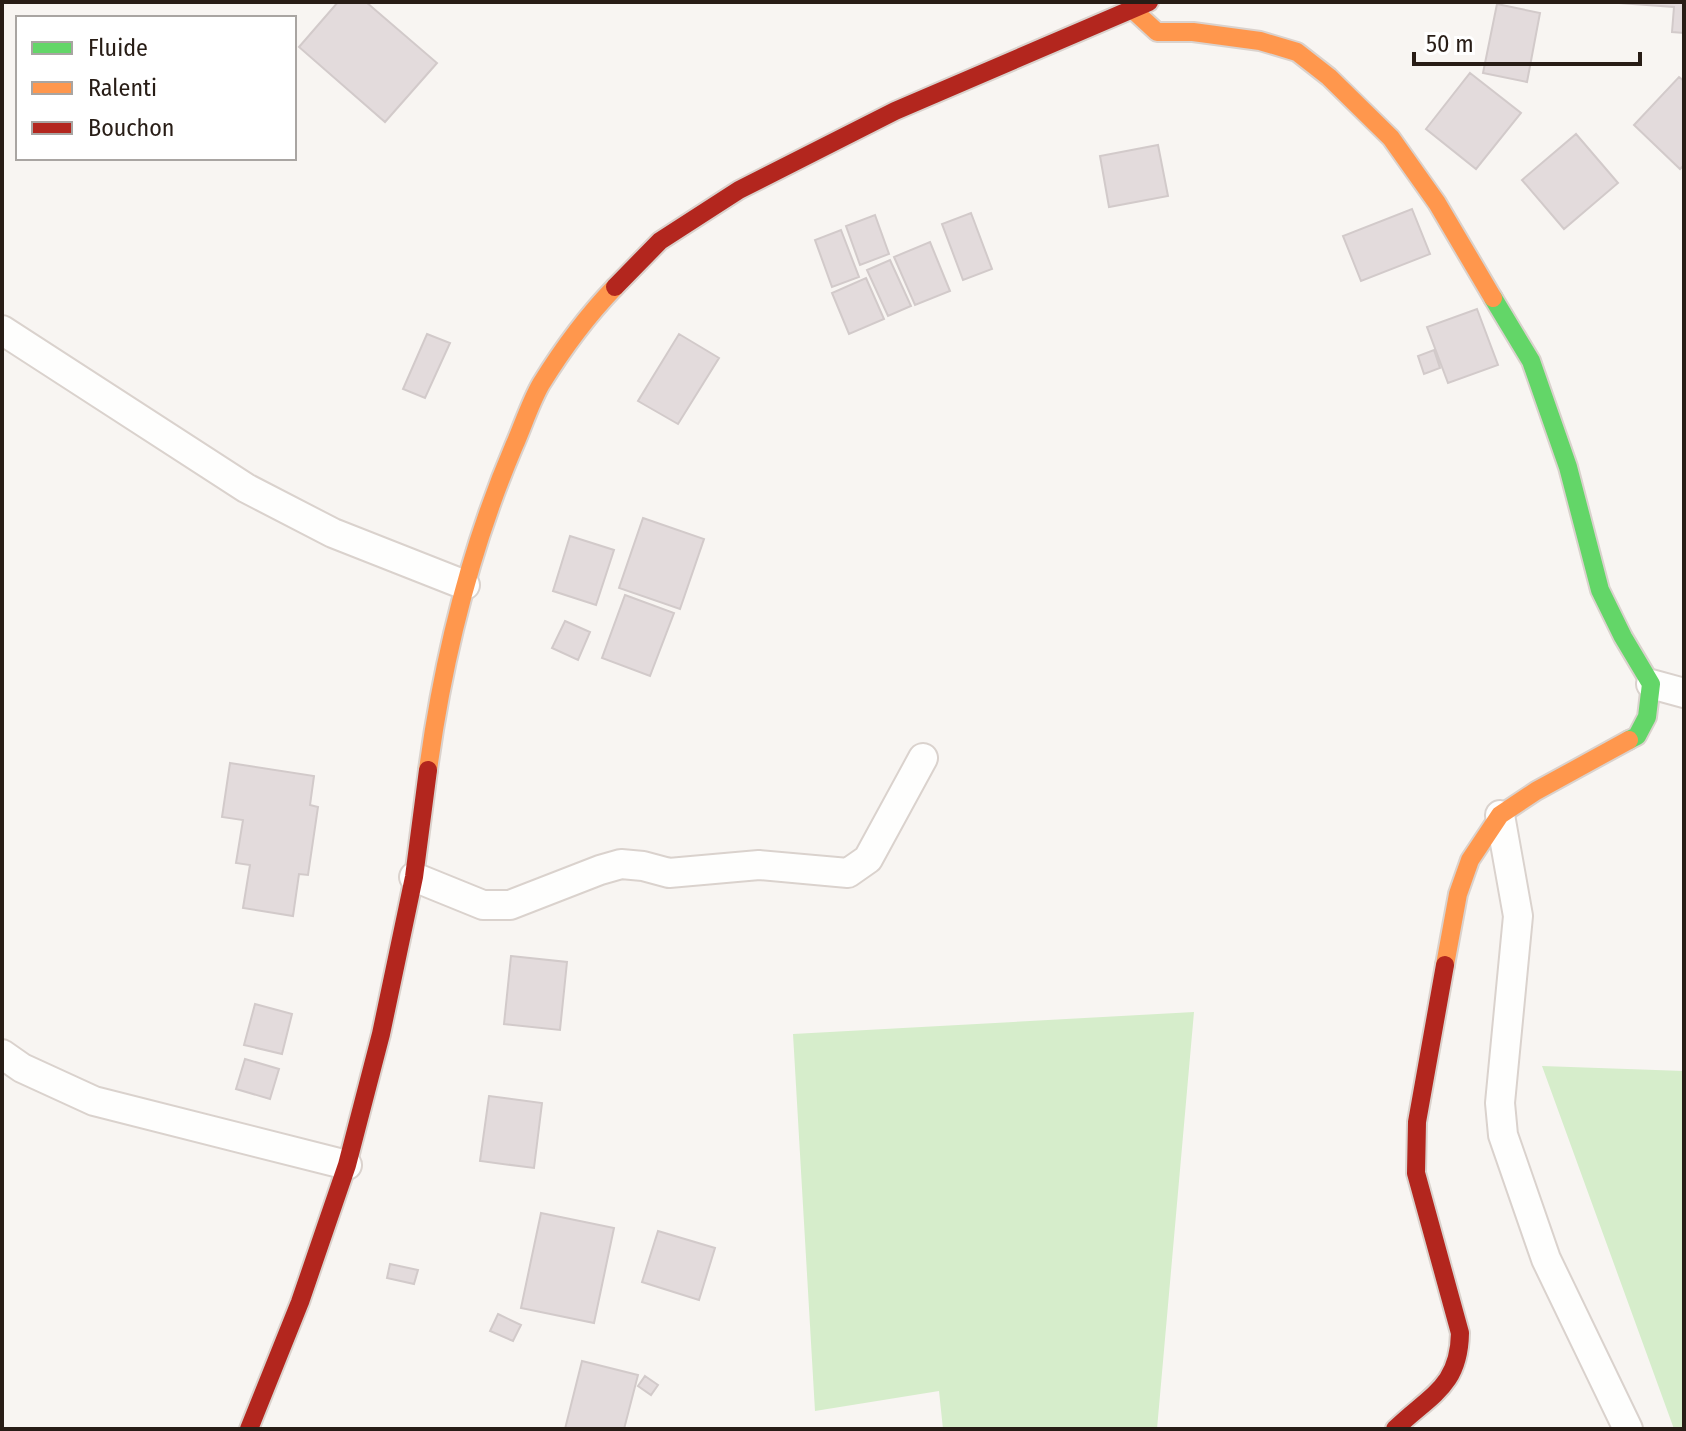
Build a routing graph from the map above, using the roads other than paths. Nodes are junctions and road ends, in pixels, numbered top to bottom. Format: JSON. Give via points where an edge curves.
{"nodes":[{"id":1,"x":1140,"y":6,"type":"edge"},
{"id":2,"x":2,"y":330,"type":"edge"},
{"id":3,"x":465,"y":585,"type":"junction"},
{"id":4,"x":1651,"y":684,"type":"junction"},
{"id":5,"x":1684,"y":693,"type":"edge"},
{"id":6,"x":923,"y":758,"type":"dead end"},
{"id":7,"x":1500,"y":815,"type":"junction"},
{"id":8,"x":414,"y":877,"type":"junction"},
{"id":9,"x":2,"y":1054,"type":"edge"},
{"id":10,"x":347,"y":1165,"type":"junction"},
{"id":11,"x":249,"y":1429,"type":"edge"},
{"id":12,"x":1395,"y":1429,"type":"edge"},
{"id":13,"x":1628,"y":1429,"type":"edge"}],
"edges":[{"from":1,"to":3,"type":"main road","via":[[895,111],[739,190],[660,241],[595,308],[540,386],[494,493]]},
{"from":1,"to":4,"type":"main road","via":[[1157,32],[1260,41],[1297,52],[1391,138],[1437,203],[1531,361],[1568,467],[1600,590]]},
{"from":2,"to":3,"type":"street","via":[[246,488],[333,533]]},
{"from":3,"to":8,"type":"main road","via":[[436,712]]},
{"from":4,"to":5,"type":"street"},
{"from":4,"to":7,"type":"main road","via":[[1647,717],[1637,736]]},
{"from":6,"to":8,"type":"street","via":[[868,859],[848,873],[759,865],[669,873],[621,864],[510,905],[483,905]]},
{"from":7,"to":12,"type":"main road","via":[[1470,860],[1458,894],[1417,1122],[1416,1173],[1461,1349],[1449,1382]]},
{"from":7,"to":13,"type":"street","via":[[1518,916],[1500,1103],[1503,1135],[1546,1259]]},
{"from":8,"to":10,"type":"main road"},
{"from":9,"to":10,"type":"street","via":[[94,1101]]},
{"from":10,"to":11,"type":"main road"}]}
